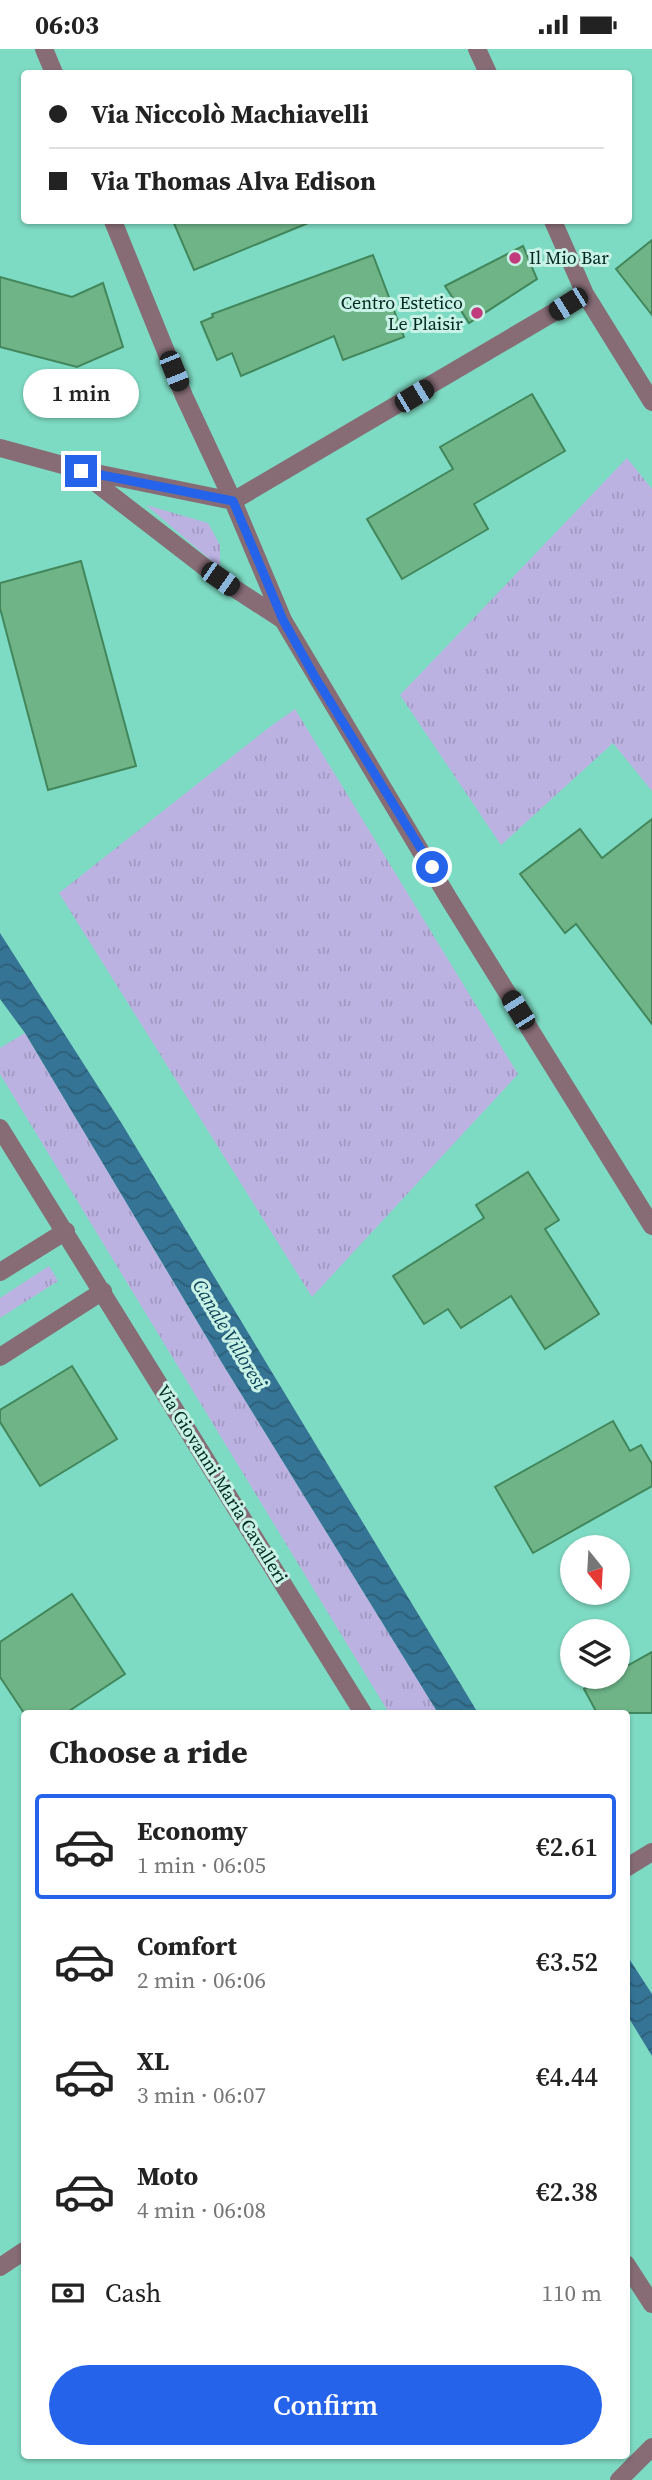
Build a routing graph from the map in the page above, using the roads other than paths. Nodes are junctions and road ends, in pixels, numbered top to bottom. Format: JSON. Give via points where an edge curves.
{"nodes":[{"id":1,"x":44,"y":49,"type":"edge"},
{"id":2,"x":477,"y":49,"type":"edge"},
{"id":3,"x":53,"y":70,"type":"edge"},
{"id":4,"x":487,"y":70,"type":"edge"},
{"id":5,"x":114,"y":224,"type":"edge"},
{"id":6,"x":554,"y":224,"type":"edge"},
{"id":7,"x":585,"y":294,"type":"junction"},
{"id":8,"x":652,"y":402,"type":"edge"},
{"id":9,"x":0,"y":447,"type":"edge"},
{"id":10,"x":81,"y":471,"type":"junction"},
{"id":11,"x":233,"y":501,"type":"junction"},
{"id":12,"x":283,"y":620,"type":"junction"},
{"id":13,"x":0,"y":1128,"type":"edge"},
{"id":14,"x":652,"y":1226,"type":"edge"},
{"id":15,"x":66,"y":1231,"type":"junction"},
{"id":16,"x":0,"y":1272,"type":"edge"},
{"id":17,"x":103,"y":1291,"type":"junction"},
{"id":18,"x":0,"y":1357,"type":"edge"},
{"id":19,"x":361,"y":1710,"type":"edge"},
{"id":20,"x":652,"y":1853,"type":"edge"},
{"id":21,"x":630,"y":1866,"type":"edge"},
{"id":22,"x":21,"y":2253,"type":"edge"},
{"id":23,"x":0,"y":2267,"type":"edge"},
{"id":24,"x":630,"y":2270,"type":"edge"},
{"id":25,"x":652,"y":2304,"type":"edge"},
{"id":26,"x":652,"y":2447,"type":"edge"},
{"id":27,"x":619,"y":2480,"type":"edge"}],
"edges":[{"from":1,"to":3,"type":"street"},
{"from":2,"to":4,"type":"street"},
{"from":5,"to":11,"type":"street","via":[[184,396]]},
{"from":6,"to":7,"type":"street"},
{"from":7,"to":8,"type":"street"},
{"from":7,"to":11,"type":"street"},
{"from":9,"to":10,"type":"street"},
{"from":10,"to":11,"type":"street"},
{"from":10,"to":12,"type":"street","via":[[220,579]]},
{"from":11,"to":12,"type":"street"},
{"from":12,"to":14,"type":"street"},
{"from":13,"to":15,"type":"street","name":"Via Giovanni Maria Cavalleri"},
{"from":15,"to":16,"type":"street"},
{"from":15,"to":17,"type":"street","name":"Via Giovanni Maria Cavalleri"},
{"from":17,"to":18,"type":"street"},
{"from":17,"to":19,"type":"street","name":"Via Giovanni Maria Cavalleri"},
{"from":20,"to":21,"type":"street"},
{"from":22,"to":23,"type":"street"},
{"from":24,"to":25,"type":"street"},
{"from":26,"to":27,"type":"street"}]}
